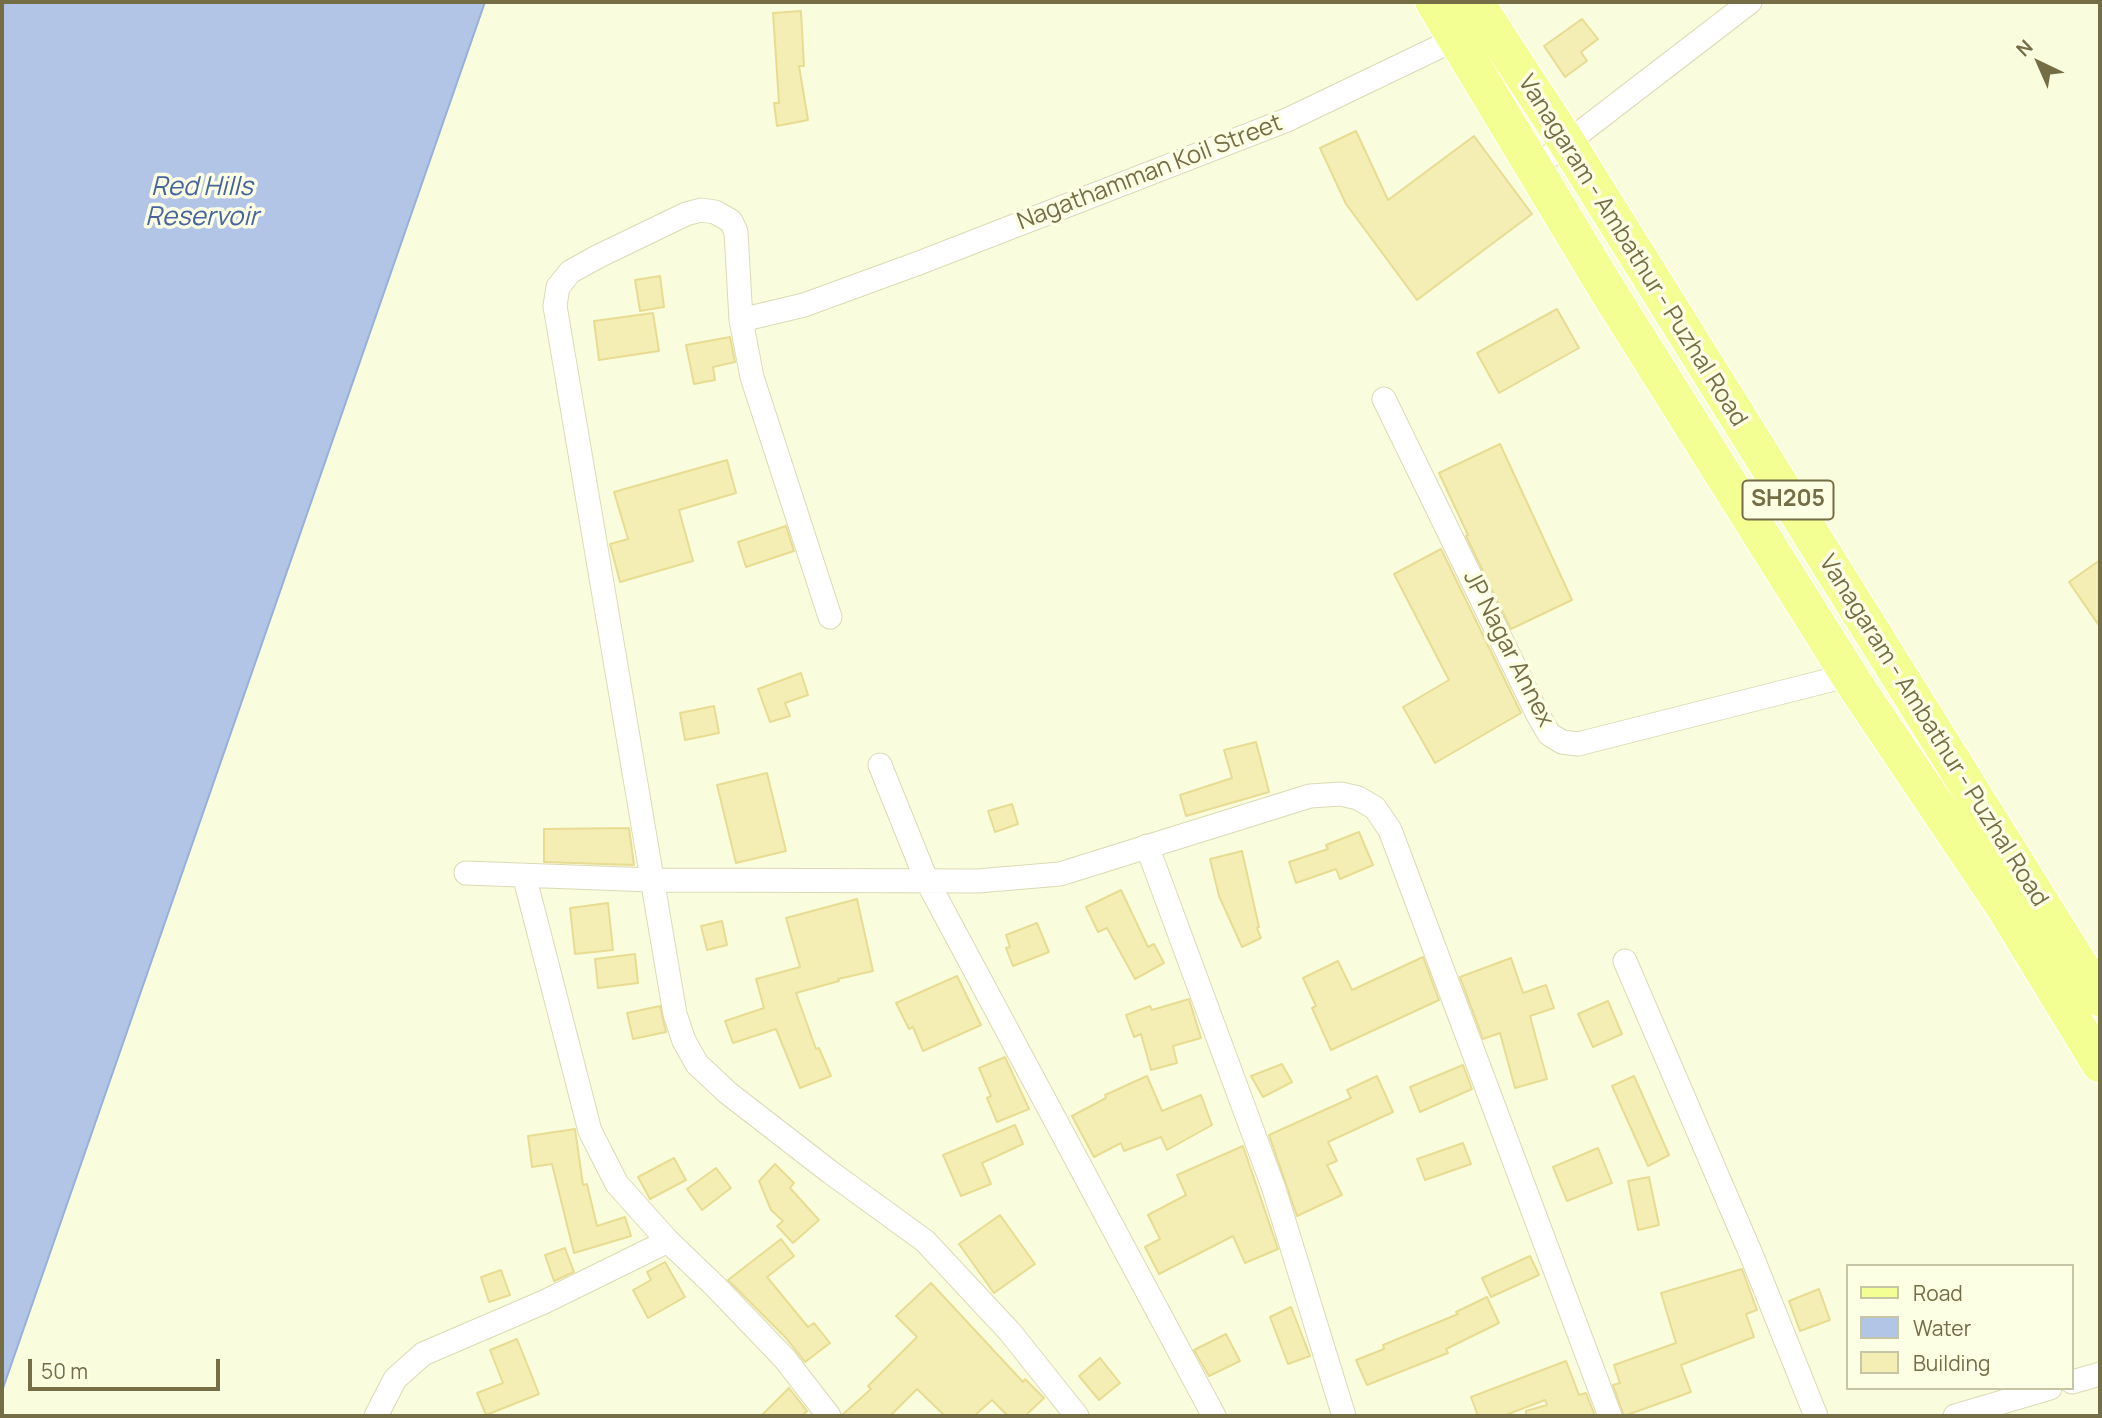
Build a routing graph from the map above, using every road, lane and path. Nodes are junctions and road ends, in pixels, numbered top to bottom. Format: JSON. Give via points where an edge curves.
{"nodes":[{"id":1,"x":1434,"y":2,"type":"edge"},
{"id":2,"x":1750,"y":2,"type":"edge"},
{"id":3,"x":1473,"y":21,"type":"edge"},
{"id":4,"x":1567,"y":143,"type":"junction"},
{"id":5,"x":1534,"y":168,"type":"junction"},
{"id":6,"x":741,"y":320,"type":"junction"},
{"id":7,"x":1384,"y":399,"type":"dead end"},
{"id":8,"x":830,"y":617,"type":"dead end"},
{"id":9,"x":1850,"y":675,"type":"junction"},
{"id":10,"x":880,"y":765,"type":"dead end"},
{"id":11,"x":1147,"y":846,"type":"junction"},
{"id":12,"x":466,"y":873,"type":"dead end"},
{"id":13,"x":524,"y":875,"type":"junction"},
{"id":14,"x":926,"y":879,"type":"junction"},
{"id":15,"x":652,"y":880,"type":"junction"},
{"id":16,"x":1625,"y":961,"type":"dead end"},
{"id":17,"x":2100,"y":998,"type":"edge"},
{"id":18,"x":2100,"y":1064,"type":"edge"},
{"id":19,"x":668,"y":1241,"type":"junction"},
{"id":20,"x":2100,"y":1374,"type":"edge"},
{"id":21,"x":2074,"y":1381,"type":"edge"},
{"id":22,"x":2043,"y":1390,"type":"edge"},
{"id":23,"x":376,"y":1416,"type":"edge"},
{"id":24,"x":829,"y":1416,"type":"edge"},
{"id":25,"x":1077,"y":1416,"type":"edge"},
{"id":26,"x":1214,"y":1416,"type":"edge"},
{"id":27,"x":1344,"y":1416,"type":"edge"},
{"id":28,"x":1610,"y":1416,"type":"edge"},
{"id":29,"x":1816,"y":1416,"type":"edge"},
{"id":30,"x":1955,"y":1416,"type":"edge"}],
"edges":[{"from":1,"to":3,"type":"main road"},
{"from":2,"to":4,"type":"street"},
{"from":3,"to":4,"type":"main road","name":"Vanagaram - Ambathur - Puzhal Road","number":"SH205"},
{"from":3,"to":5,"type":"main road"},
{"from":3,"to":6,"type":"street","name":"Nagathamman Koil Street","via":[[1287,120],[804,305]]},
{"from":4,"to":5,"type":"street"},
{"from":4,"to":17,"type":"main road","name":"Vanagaram - Ambathur - Puzhal Road","number":"SH205"},
{"from":5,"to":9,"type":"main road"},
{"from":6,"to":8,"type":"street","via":[[752,377]]},
{"from":6,"to":15,"type":"street","via":[[736,232],[731,222],[715,212],[701,210],[675,219],[570,272],[558,287],[555,306]]},
{"from":7,"to":9,"type":"street","name":"JP Nagar Annex","via":[[1537,713],[1549,734],[1562,742],[1578,744]]},
{"from":9,"to":18,"type":"main road","via":[[2005,908]]},
{"from":10,"to":14,"type":"street"},
{"from":11,"to":14,"type":"street","via":[[1060,874],[977,881]]},
{"from":11,"to":27,"type":"street","via":[[1274,1189]]},
{"from":11,"to":28,"type":"street","via":[[1310,796],[1341,794],[1375,808],[1390,830]]},
{"from":12,"to":13,"type":"street"},
{"from":13,"to":15,"type":"street"},
{"from":13,"to":19,"type":"street","via":[[590,1131],[617,1184]]},
{"from":14,"to":15,"type":"street"},
{"from":14,"to":26,"type":"street"},
{"from":15,"to":25,"type":"street","via":[[675,1014],[697,1064],[727,1093],[925,1241],[1010,1332]]},
{"from":16,"to":29,"type":"street"},
{"from":19,"to":23,"type":"street","via":[[423,1354],[395,1379]]},
{"from":19,"to":24,"type":"street","via":[[785,1359]]},
{"from":20,"to":21,"type":"street"},
{"from":22,"to":30,"type":"street"}]}
